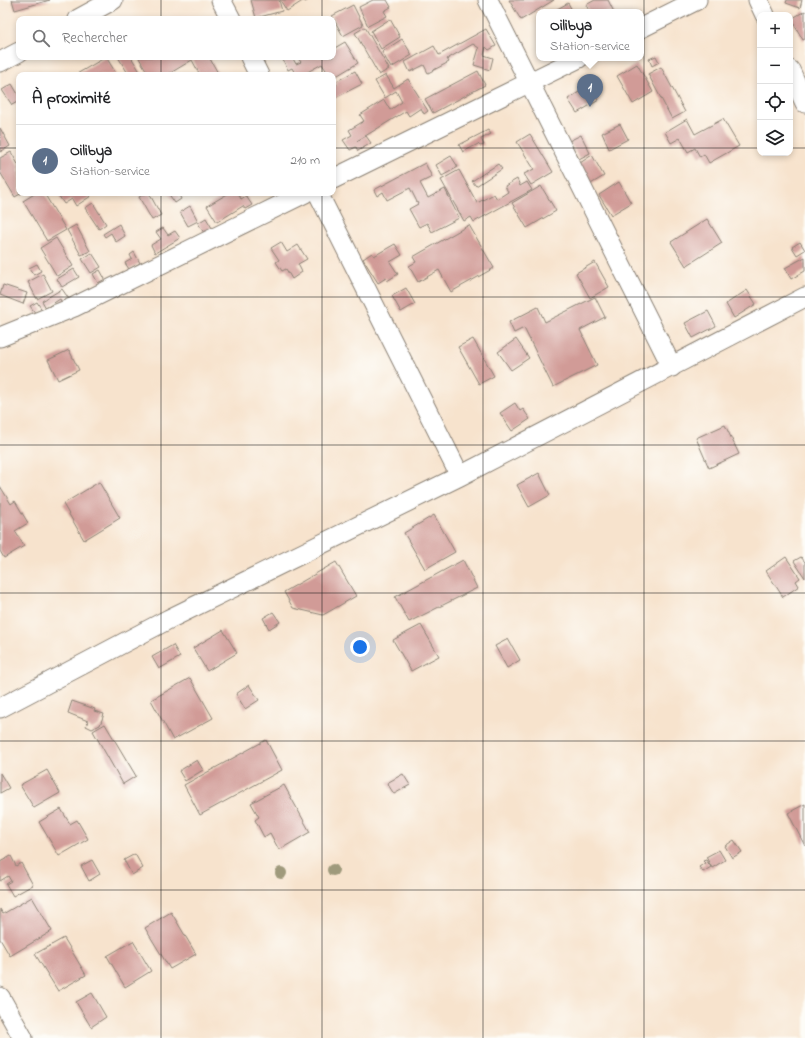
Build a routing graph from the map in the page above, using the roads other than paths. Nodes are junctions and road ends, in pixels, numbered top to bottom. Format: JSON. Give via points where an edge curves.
{"nodes":[{"id":1,"x":113,"y":0,"type":"edge"},
{"id":2,"x":221,"y":0,"type":"edge"},
{"id":3,"x":488,"y":0,"type":"edge"},
{"id":4,"x":697,"y":0,"type":"edge"},
{"id":5,"x":758,"y":0,"type":"edge"},
{"id":6,"x":764,"y":12,"type":"edge"},
{"id":7,"x":84,"y":16,"type":"edge"},
{"id":8,"x":229,"y":16,"type":"edge"},
{"id":9,"x":644,"y":26,"type":"edge"},
{"id":10,"x":16,"y":54,"type":"edge"},
{"id":11,"x":252,"y":60,"type":"edge"},
{"id":12,"x":573,"y":61,"type":"edge"},
{"id":13,"x":0,"y":62,"type":"edge"},
{"id":14,"x":258,"y":72,"type":"edge"},
{"id":15,"x":793,"y":77,"type":"edge"},
{"id":16,"x":530,"y":82,"type":"junction"},
{"id":17,"x":805,"y":103,"type":"edge"},
{"id":18,"x":336,"y":178,"type":"edge"},
{"id":19,"x":299,"y":196,"type":"edge"},
{"id":20,"x":320,"y":196,"type":"edge"},
{"id":21,"x":805,"y":297,"type":"edge"},
{"id":22,"x":0,"y":336,"type":"edge"},
{"id":23,"x":672,"y":367,"type":"junction"},
{"id":24,"x":460,"y":476,"type":"junction"},
{"id":25,"x":0,"y":708,"type":"edge"},
{"id":26,"x":0,"y":997,"type":"edge"},
{"id":27,"x":23,"y":1038,"type":"edge"}],
"edges":[{"from":1,"to":7,"type":"street"},
{"from":2,"to":8,"type":"street"},
{"from":3,"to":16,"type":"street"},
{"from":4,"to":9,"type":"street"},
{"from":5,"to":6,"type":"street"},
{"from":10,"to":13,"type":"street"},
{"from":11,"to":14,"type":"street"},
{"from":12,"to":16,"type":"street"},
{"from":15,"to":17,"type":"street"},
{"from":16,"to":18,"type":"street"},
{"from":16,"to":23,"type":"street"},
{"from":19,"to":22,"type":"street","via":[[74,306]]},
{"from":20,"to":24,"type":"street"},
{"from":21,"to":23,"type":"street"},
{"from":23,"to":24,"type":"street"},
{"from":24,"to":25,"type":"street","via":[[169,619]]},
{"from":26,"to":27,"type":"street"}]}
